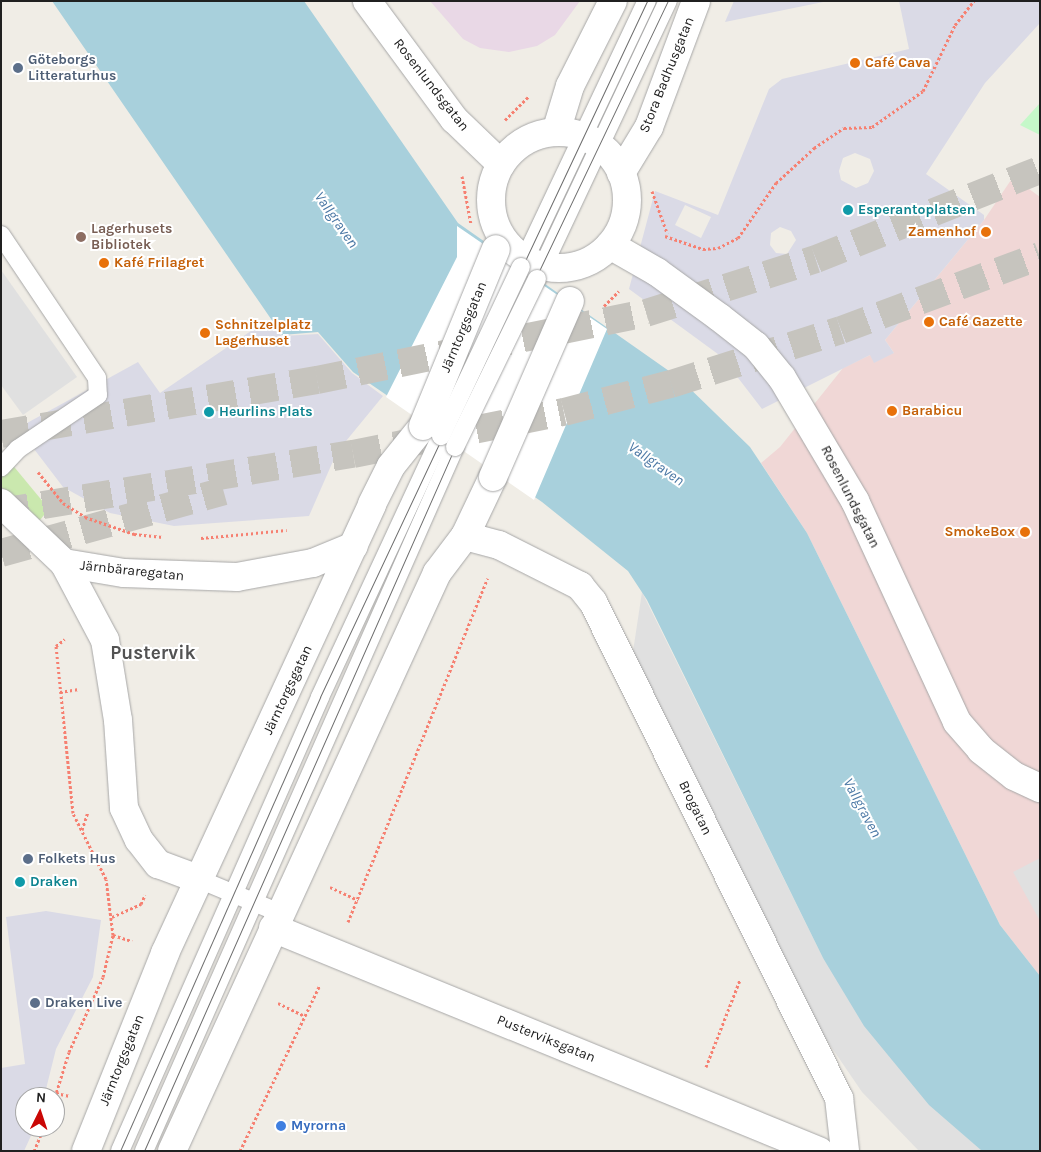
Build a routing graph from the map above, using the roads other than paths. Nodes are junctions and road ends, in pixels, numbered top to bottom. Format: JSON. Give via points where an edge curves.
{"nodes":[{"id":1,"x":367,"y":1,"type":"edge"},
{"id":2,"x":613,"y":1,"type":"edge"},
{"id":3,"x":647,"y":1,"type":"edge"},
{"id":4,"x":668,"y":1,"type":"edge"},
{"id":5,"x":696,"y":1,"type":"edge"},
{"id":6,"x":579,"y":139,"type":"junction"},
{"id":7,"x":501,"y":164,"type":"junction"},
{"id":8,"x":621,"y":173,"type":"junction"},
{"id":9,"x":1,"y":235,"type":"edge"},
{"id":10,"x":498,"y":243,"type":"junction"},
{"id":11,"x":610,"y":245,"type":"junction"},
{"id":12,"x":587,"y":262,"type":"junction"},
{"id":13,"x":531,"y":268,"type":"junction"},
{"id":14,"x":432,"y":431,"type":"junction"},
{"id":15,"x":1,"y":467,"type":"edge"},
{"id":16,"x":1,"y":503,"type":"edge"},
{"id":17,"x":465,"y":536,"type":"junction"},
{"id":18,"x":354,"y":546,"type":"junction"},
{"id":19,"x":64,"y":563,"type":"junction"},
{"id":20,"x":1040,"y":788,"type":"edge"},
{"id":21,"x":202,"y":880,"type":"junction"},
{"id":22,"x":233,"y":893,"type":"junction"},
{"id":23,"x":254,"y":901,"type":"junction"},
{"id":24,"x":277,"y":921,"type":"junction"},
{"id":25,"x":86,"y":1151,"type":"edge"},
{"id":26,"x":120,"y":1151,"type":"edge"},
{"id":27,"x":144,"y":1151,"type":"edge"},
{"id":28,"x":172,"y":1151,"type":"edge"},
{"id":29,"x":819,"y":1151,"type":"edge"},
{"id":30,"x":845,"y":1151,"type":"edge"}],
"edges":[{"from":1,"to":7,"type":"street","name":"Rosenlundsgatan","via":[[454,118]]},
{"from":2,"to":6,"type":"street","via":[[570,86]]},
{"from":3,"to":6,"type":"lane"},
{"from":4,"to":6,"type":"lane"},
{"from":5,"to":8,"type":"street","name":"Stora Badhusgatan","via":[[649,128]]},
{"from":6,"to":7,"type":"street","via":[[530,138]]},
{"from":6,"to":8,"type":"street"},
{"from":6,"to":13,"type":"lane"},
{"from":7,"to":10,"type":"street","via":[[490,200]]},
{"from":8,"to":11,"type":"street","via":[[627,202],[625,218]]},
{"from":9,"to":15,"type":"lane","via":[[97,378],[98,395],[18,449]]},
{"from":10,"to":13,"type":"street"},
{"from":10,"to":14,"type":"street","name":"Järntorgsgatan","bridge":true},
{"from":11,"to":12,"type":"street"},
{"from":11,"to":20,"type":"street","name":"Rosenlundsgatan","via":[[644,263],[756,346],[782,378],[855,501],[957,722],[981,750],[1014,776]]},
{"from":12,"to":13,"type":"street"},
{"from":12,"to":17,"type":"street","bridge":true},
{"from":13,"to":14,"type":"lane","bridge":true},
{"from":13,"to":23,"type":"lane","bridge":true},
{"from":14,"to":18,"type":"street","name":"Järntorgsgatan","via":[[391,466]]},
{"from":14,"to":22,"type":"lane"},
{"from":16,"to":19,"type":"street"},
{"from":17,"to":24,"type":"street","via":[[438,573]]},
{"from":17,"to":30,"type":"street","name":"Brogatan","via":[[499,545],[580,586],[592,602],[839,1098]]},
{"from":18,"to":19,"type":"street","name":"Järnbäraregatan","via":[[312,563],[237,577],[124,573]]},
{"from":18,"to":21,"type":"street","name":"Järntorgsgatan"},
{"from":19,"to":21,"type":"street","name":"Järnbäraregatan","via":[[105,640],[118,720],[124,808],[139,840],[158,864]]},
{"from":21,"to":22,"type":"lane"},
{"from":21,"to":25,"type":"street","name":"Järntorgsgatan","via":[[165,953]]},
{"from":22,"to":23,"type":"lane"},
{"from":22,"to":26,"type":"lane"},
{"from":23,"to":24,"type":"lane"},
{"from":23,"to":27,"type":"lane"},
{"from":24,"to":28,"type":"street"},
{"from":24,"to":29,"type":"street","name":"Pusterviksgatan","via":[[335,953]]}]}
